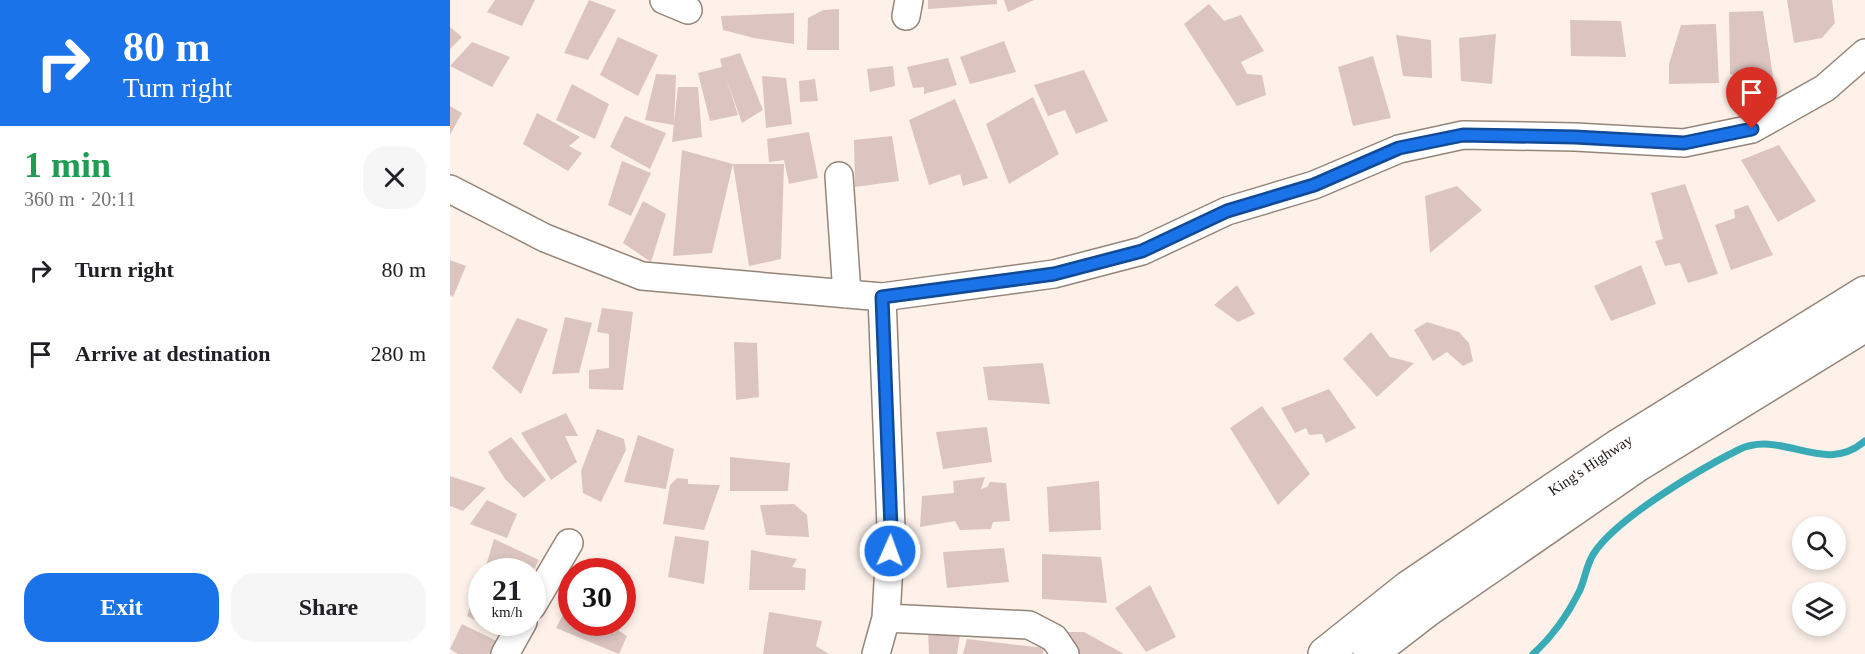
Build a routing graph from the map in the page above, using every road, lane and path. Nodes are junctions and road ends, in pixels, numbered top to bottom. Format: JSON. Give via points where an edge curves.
{"nodes":[{"id":1,"x":1865,"y":53,"type":"edge"},
{"id":2,"x":838,"y":176,"type":"dead end"},
{"id":3,"x":450,"y":189,"type":"edge"},
{"id":4,"x":1865,"y":293,"type":"edge"},
{"id":5,"x":847,"y":294,"type":"junction"},
{"id":6,"x":882,"y":297,"type":"junction"},
{"id":7,"x":1865,"y":325,"type":"edge"},
{"id":8,"x":569,"y":543,"type":"dead end"},
{"id":9,"x":546,"y":582,"type":"edge"},
{"id":10,"x":886,"y":618,"type":"junction"},
{"id":11,"x":515,"y":636,"type":"edge"},
{"id":12,"x":505,"y":654,"type":"edge"},
{"id":13,"x":876,"y":654,"type":"edge"},
{"id":14,"x":1065,"y":654,"type":"edge"},
{"id":15,"x":1325,"y":654,"type":"edge"},
{"id":16,"x":1370,"y":654,"type":"edge"}],
"edges":[{"from":1,"to":6,"type":"street","via":[[1825,88],[1752,129],[1684,143],[1463,135],[1399,148],[1314,185],[1227,211],[1142,251],[1054,274]]},
{"from":2,"to":5,"type":"street"},
{"from":3,"to":5,"type":"street","via":[[545,238],[642,276]]},
{"from":4,"to":15,"type":"highway","name":"King's Highway","via":[[1610,452],[1408,588]]},
{"from":5,"to":6,"type":"street"},
{"from":6,"to":10,"type":"street","via":[[891,528]]},
{"from":7,"to":16,"type":"highway","name":"King's Highway","via":[[1637,465]]},
{"from":8,"to":9,"type":"street"},
{"from":10,"to":13,"type":"street"},
{"from":10,"to":14,"type":"street","via":[[1029,625],[1054,638]]},
{"from":11,"to":12,"type":"street"}]}
